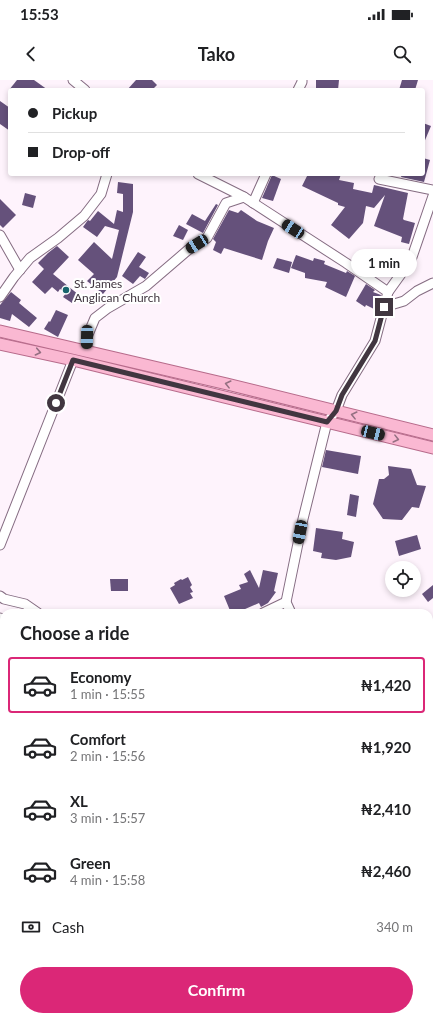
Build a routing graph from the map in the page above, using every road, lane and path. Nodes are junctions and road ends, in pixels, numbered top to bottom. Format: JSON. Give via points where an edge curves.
{"nodes":[{"id":1,"x":73,"y":80,"type":"edge"},
{"id":2,"x":83,"y":88,"type":"edge"},
{"id":3,"x":106,"y":176,"type":"edge"},
{"id":4,"x":202,"y":176,"type":"edge"},
{"id":5,"x":265,"y":176,"type":"edge"},
{"id":6,"x":379,"y":179,"type":"dead end"},
{"id":7,"x":433,"y":190,"type":"edge"},
{"id":8,"x":433,"y":196,"type":"edge"},
{"id":9,"x":244,"y":197,"type":"junction"},
{"id":10,"x":253,"y":203,"type":"junction"},
{"id":11,"x":0,"y":234,"type":"edge"},
{"id":12,"x":20,"y":270,"type":"junction"},
{"id":13,"x":433,"y":284,"type":"edge"},
{"id":14,"x":388,"y":292,"type":"junction"},
{"id":15,"x":0,"y":297,"type":"edge"},
{"id":16,"x":384,"y":307,"type":"junction"},
{"id":17,"x":0,"y":331,"type":"edge"},
{"id":18,"x":0,"y":344,"type":"edge"},
{"id":19,"x":87,"y":351,"type":"junction"},
{"id":20,"x":73,"y":360,"type":"junction"},
{"id":21,"x":336,"y":411,"type":"junction"},
{"id":22,"x":327,"y":422,"type":"junction"},
{"id":23,"x":433,"y":435,"type":"edge"},
{"id":24,"x":433,"y":448,"type":"edge"},
{"id":25,"x":0,"y":545,"type":"edge"},
{"id":26,"x":0,"y":596,"type":"edge"},
{"id":27,"x":286,"y":602,"type":"junction"},
{"id":28,"x":32,"y":609,"type":"edge"},
{"id":29,"x":271,"y":609,"type":"edge"},
{"id":30,"x":289,"y":609,"type":"edge"}],
"edges":[{"from":1,"to":2,"type":"street"},
{"from":3,"to":12,"type":"street","via":[[101,194],[84,216],[30,258]]},
{"from":4,"to":9,"type":"street"},
{"from":5,"to":10,"type":"street"},
{"from":6,"to":7,"type":"street"},
{"from":8,"to":14,"type":"street","via":[[412,260]]},
{"from":9,"to":10,"type":"street"},
{"from":9,"to":19,"type":"street","via":[[226,203],[207,238],[182,255],[146,286],[95,318],[87,337]]},
{"from":10,"to":14,"type":"street"},
{"from":11,"to":12,"type":"street"},
{"from":12,"to":15,"type":"street"},
{"from":13,"to":16,"type":"street","via":[[417,291],[404,301]]},
{"from":14,"to":16,"type":"street"},
{"from":16,"to":21,"type":"street","via":[[375,341],[342,395]]},
{"from":17,"to":19,"type":"main road"},
{"from":18,"to":20,"type":"main road","one_way":true},
{"from":21,"to":19,"type":"main road","one_way":true},
{"from":20,"to":22,"type":"main road"},
{"from":20,"to":25,"type":"street"},
{"from":21,"to":22,"type":"street"},
{"from":23,"to":21,"type":"main road","one_way":true},
{"from":22,"to":24,"type":"main road","one_way":true},
{"from":22,"to":27,"type":"street"},
{"from":26,"to":28,"type":"street"},
{"from":27,"to":29,"type":"street"},
{"from":27,"to":30,"type":"street"}]}
